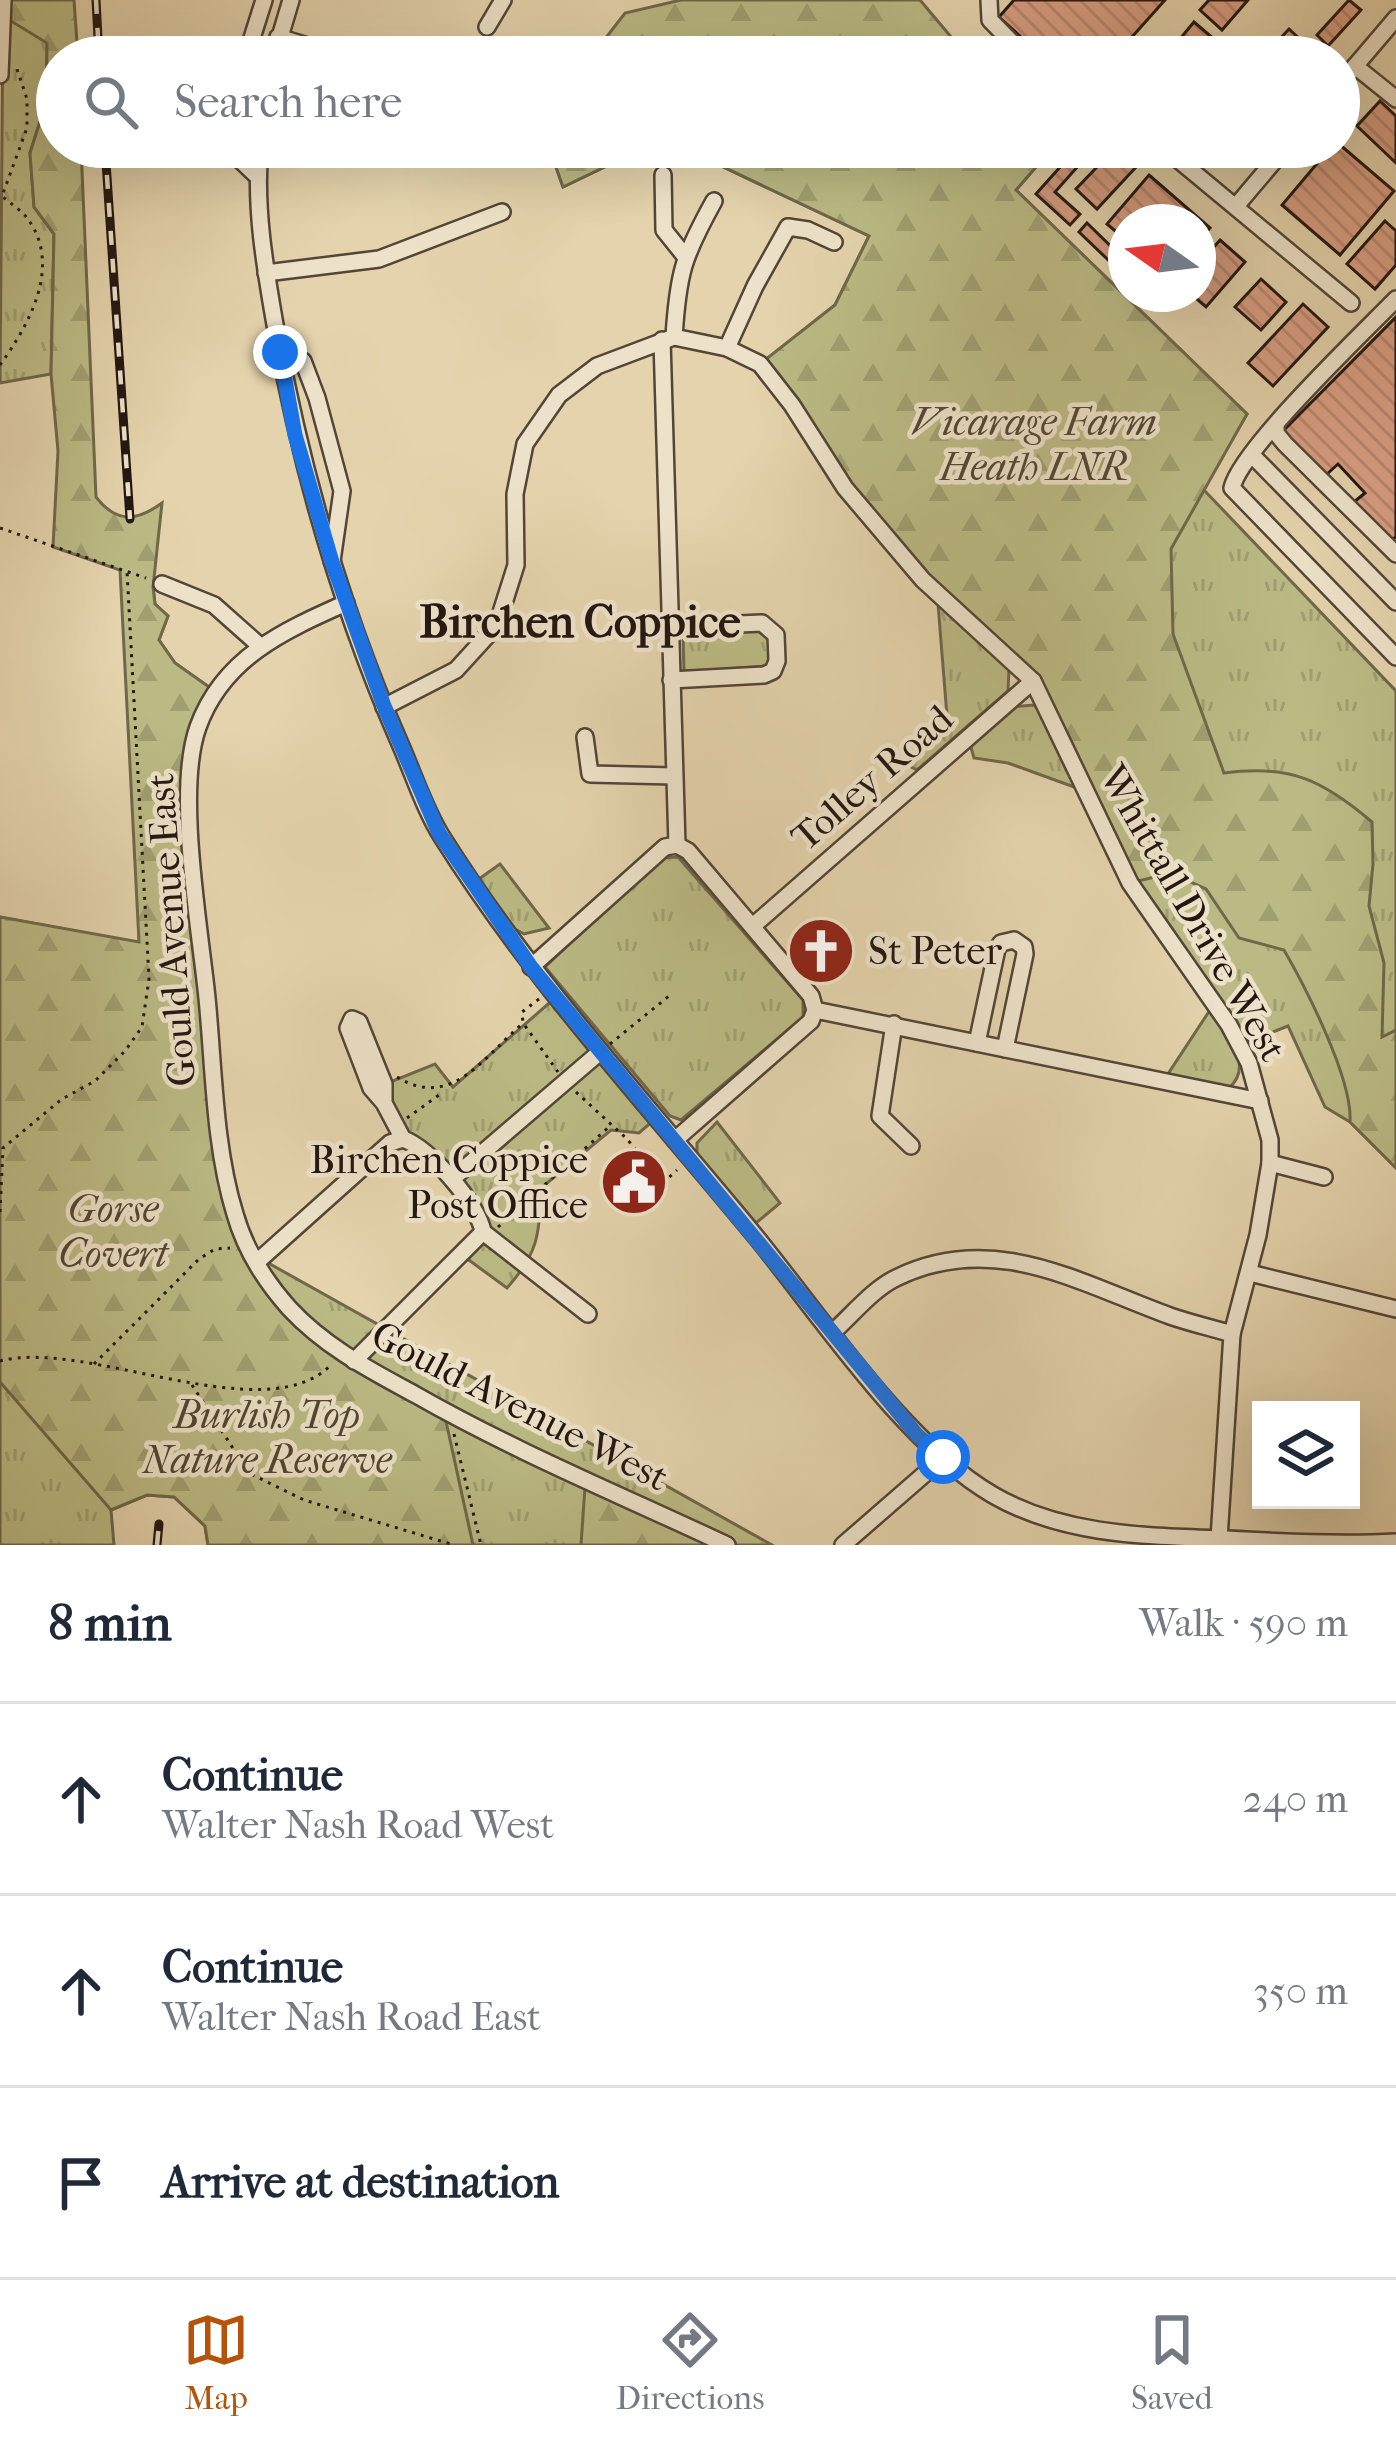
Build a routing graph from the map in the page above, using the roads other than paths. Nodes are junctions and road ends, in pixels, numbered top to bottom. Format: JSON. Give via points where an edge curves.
{"nodes":[{"id":1,"x":3,"y":0,"type":"edge"},
{"id":2,"x":264,"y":0,"type":"edge"},
{"id":3,"x":291,"y":0,"type":"edge"},
{"id":4,"x":503,"y":0,"type":"edge"},
{"id":5,"x":989,"y":0,"type":"edge"},
{"id":6,"x":1396,"y":18,"type":"edge"},
{"id":7,"x":487,"y":27,"type":"dead end"},
{"id":8,"x":253,"y":36,"type":"edge"},
{"id":9,"x":278,"y":36,"type":"edge"},
{"id":10,"x":1006,"y":36,"type":"edge"},
{"id":11,"x":1,"y":53,"type":"edge"},
{"id":12,"x":1360,"y":60,"type":"edge"},
{"id":13,"x":1360,"y":70,"type":"edge"},
{"id":14,"x":0,"y":75,"type":"edge"},
{"id":15,"x":1396,"y":98,"type":"edge"},
{"id":16,"x":249,"y":168,"type":"edge"},
{"id":17,"x":258,"y":168,"type":"edge"},
{"id":18,"x":1190,"y":168,"type":"edge"},
{"id":19,"x":1268,"y":168,"type":"edge"},
{"id":20,"x":663,"y":175,"type":"dead end"},
{"id":21,"x":257,"y":176,"type":"junction"},
{"id":22,"x":714,"y":201,"type":"dead end"},
{"id":23,"x":1237,"y":205,"type":"junction"},
{"id":24,"x":502,"y":212,"type":"dead end"},
{"id":25,"x":834,"y":242,"type":"dead end"},
{"id":26,"x":685,"y":255,"type":"junction"},
{"id":27,"x":266,"y":273,"type":"junction"},
{"id":28,"x":1396,"y":299,"type":"edge"},
{"id":29,"x":1352,"y":303,"type":"dead end"},
{"id":30,"x":668,"y":339,"type":"junction"},
{"id":31,"x":727,"y":348,"type":"junction"},
{"id":32,"x":280,"y":352,"type":"junction"},
{"id":33,"x":1276,"y":424,"type":"junction"},
{"id":34,"x":1252,"y":454,"type":"junction"},
{"id":35,"x":1396,"y":554,"type":"edge"},
{"id":36,"x":332,"y":562,"type":"junction"},
{"id":37,"x":162,"y":584,"type":"road end"},
{"id":38,"x":1396,"y":602,"type":"edge"},
{"id":39,"x":346,"y":603,"type":"junction"},
{"id":40,"x":669,"y":627,"type":"junction"},
{"id":41,"x":259,"y":645,"type":"junction"},
{"id":42,"x":1396,"y":657,"type":"edge"},
{"id":43,"x":671,"y":680,"type":"junction"},
{"id":44,"x":1033,"y":681,"type":"junction"},
{"id":45,"x":384,"y":706,"type":"junction"},
{"id":46,"x":585,"y":737,"type":"dead end"},
{"id":47,"x":674,"y":776,"type":"junction"},
{"id":48,"x":677,"y":845,"type":"junction"},
{"id":49,"x":754,"y":925,"type":"junction"},
{"id":50,"x":531,"y":967,"type":"junction"},
{"id":51,"x":815,"y":1010,"type":"junction"},
{"id":52,"x":894,"y":1024,"type":"junction"},
{"id":53,"x":977,"y":1043,"type":"junction"},
{"id":54,"x":1005,"y":1049,"type":"junction"},
{"id":55,"x":600,"y":1052,"type":"junction"},
{"id":56,"x":1260,"y":1101,"type":"junction"},
{"id":57,"x":384,"y":1103,"type":"junction"},
{"id":58,"x":403,"y":1139,"type":"junction"},
{"id":59,"x":675,"y":1140,"type":"junction"},
{"id":60,"x":911,"y":1146,"type":"dead end"},
{"id":61,"x":1270,"y":1163,"type":"junction"},
{"id":62,"x":1324,"y":1177,"type":"dead end"},
{"id":63,"x":452,"y":1179,"type":"junction"},
{"id":64,"x":485,"y":1234,"type":"junction"},
{"id":65,"x":253,"y":1257,"type":"junction"},
{"id":66,"x":1250,"y":1273,"type":"junction"},
{"id":67,"x":1396,"y":1309,"type":"edge"},
{"id":68,"x":292,"y":1311,"type":"joint"},
{"id":69,"x":589,"y":1314,"type":"dead end"},
{"id":70,"x":833,"y":1332,"type":"junction"},
{"id":71,"x":1232,"y":1334,"type":"junction"},
{"id":72,"x":348,"y":1357,"type":"junction"},
{"id":73,"x":943,"y":1457,"type":"junction"},
{"id":74,"x":1083,"y":1537,"type":"edge"},
{"id":75,"x":1219,"y":1539,"type":"junction"},
{"id":76,"x":1396,"y":1542,"type":"edge"},
{"id":77,"x":727,"y":1545,"type":"edge"},
{"id":78,"x":843,"y":1545,"type":"edge"}],
"edges":[{"from":1,"to":11,"type":"street"},
{"from":2,"to":8,"type":"street"},
{"from":3,"to":9,"type":"street"},
{"from":4,"to":7,"type":"street"},
{"from":5,"to":10,"type":"street","via":[[990,20]]},
{"from":6,"to":12,"type":"street"},
{"from":11,"to":14,"type":"street"},
{"from":13,"to":15,"type":"street"},
{"from":16,"to":21,"type":"street"},
{"from":17,"to":21,"type":"street"},
{"from":18,"to":23,"type":"street"},
{"from":19,"to":23,"type":"street"},
{"from":20,"to":26,"type":"street","via":[[664,230]]},
{"from":21,"to":27,"type":"street"},
{"from":22,"to":26,"type":"street"},
{"from":23,"to":29,"type":"street"},
{"from":24,"to":27,"type":"street","via":[[379,259]]},
{"from":25,"to":31,"type":"street","via":[[788,227]]},
{"from":26,"to":30,"type":"street"},
{"from":27,"to":32,"type":"street"},
{"from":28,"to":33,"type":"street"},
{"from":30,"to":31,"type":"street"},
{"from":30,"to":40,"type":"street"},
{"from":30,"to":45,"type":"street","via":[[597,365],[559,395],[525,444],[515,494],[516,566],[497,625],[456,670]]},
{"from":31,"to":44,"type":"street","via":[[760,364],[845,488],[923,580]]},
{"from":32,"to":36,"type":"street"},
{"from":32,"to":36,"type":"street","via":[[303,361],[342,491]]},
{"from":33,"to":34,"type":"street"},
{"from":33,"to":35,"type":"street","via":[[1285,444]]},
{"from":34,"to":38,"type":"street"},
{"from":34,"to":42,"type":"street","via":[[1232,488]]},
{"from":36,"to":39,"type":"street"},
{"from":37,"to":41,"type":"street","via":[[214,605]]},
{"from":39,"to":41,"type":"street","name":"Gould Avenue East"},
{"from":39,"to":45,"type":"street"},
{"from":40,"to":43,"type":"street"},
{"from":40,"to":43,"type":"street","via":[[762,623],[778,647],[764,675]]},
{"from":41,"to":65,"type":"street","name":"Gould Avenue East","via":[[207,707],[188,788],[222,1154]]},
{"from":43,"to":47,"type":"street"},
{"from":44,"to":49,"type":"street","name":"Tolley Road"},
{"from":44,"to":56,"type":"street","name":"Whittall Drive West","via":[[1130,883],[1228,1024]]},
{"from":45,"to":50,"type":"street","via":[[439,833]]},
{"from":46,"to":47,"type":"street","via":[[590,774]]},
{"from":47,"to":48,"type":"street"},
{"from":48,"to":49,"type":"street"},
{"from":48,"to":50,"type":"street","via":[[665,847]]},
{"from":49,"to":51,"type":"street"},
{"from":50,"to":55,"type":"street"},
{"from":51,"to":52,"type":"street"},
{"from":51,"to":59,"type":"street"},
{"from":52,"to":53,"type":"street"},
{"from":52,"to":60,"type":"street","via":[[880,1116]]},
{"from":53,"to":54,"type":"street"},
{"from":53,"to":54,"type":"street","via":[[997,949],[1014,940],[1025,954]]},
{"from":54,"to":56,"type":"street"},
{"from":55,"to":59,"type":"street"},
{"from":55,"to":63,"type":"street"},
{"from":56,"to":61,"type":"street","name":"Whittall Drive West"},
{"from":57,"to":57,"type":"street","via":[[370,1088],[348,1028],[352,1019],[385,1084]]},
{"from":57,"to":58,"type":"street"},
{"from":58,"to":63,"type":"street"},
{"from":58,"to":65,"type":"street"},
{"from":59,"to":70,"type":"street"},
{"from":61,"to":62,"type":"street"},
{"from":61,"to":66,"type":"street","name":"Whittall Drive West"},
{"from":63,"to":64,"type":"street"},
{"from":64,"to":69,"type":"street"},
{"from":64,"to":72,"type":"street"},
{"from":65,"to":68,"type":"street","name":"Gould Avenue East"},
{"from":66,"to":67,"type":"street"},
{"from":66,"to":71,"type":"street","name":"Whittall Drive West"},
{"from":68,"to":72,"type":"street","name":"Gould Avenue West"},
{"from":70,"to":71,"type":"street","via":[[892,1279],[942,1262],[1006,1258]]},
{"from":70,"to":73,"type":"street"},
{"from":71,"to":75,"type":"street","name":"Whittall Drive West"},
{"from":72,"to":77,"type":"street","name":"Gould Avenue West"},
{"from":73,"to":74,"type":"street","via":[[992,1494]]},
{"from":73,"to":78,"type":"street"},
{"from":74,"to":75,"type":"street"},
{"from":75,"to":76,"type":"street"}]}
